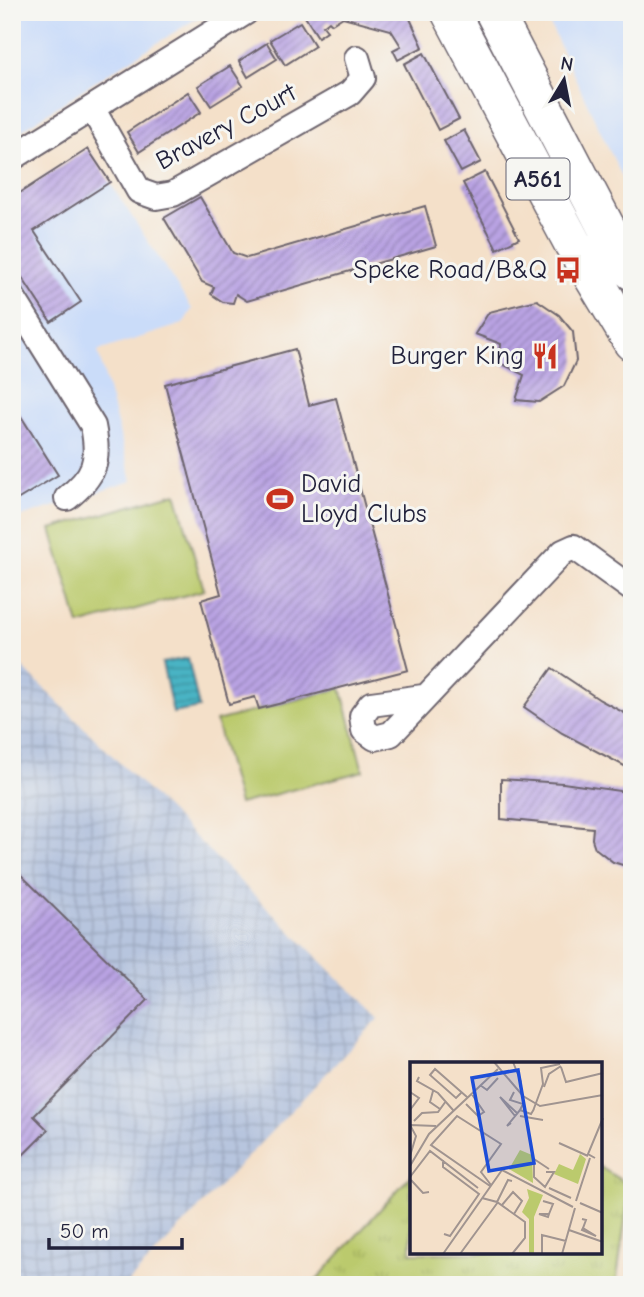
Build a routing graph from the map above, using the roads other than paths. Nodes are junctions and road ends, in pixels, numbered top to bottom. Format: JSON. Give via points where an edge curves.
{"nodes":[{"id":1,"x":246,"y":12,"type":"edge"},
{"id":2,"x":450,"y":12,"type":"edge"},
{"id":3,"x":494,"y":12,"type":"edge"},
{"id":4,"x":357,"y":58,"type":"dead end"},
{"id":5,"x":92,"y":108,"type":"junction"},
{"id":6,"x":12,"y":158,"type":"edge"},
{"id":7,"x":632,"y":271,"type":"edge"},
{"id":8,"x":12,"y":296,"type":"edge"},
{"id":9,"x":632,"y":342,"type":"edge"},
{"id":10,"x":67,"y":498,"type":"dead end"},
{"id":11,"x":632,"y":589,"type":"edge"},
{"id":12,"x":423,"y":697,"type":"dead end"}],
"edges":[{"from":1,"to":5,"type":"street"},
{"from":2,"to":9,"type":"highway","number":"A561","via":[[573,244]]},
{"from":3,"to":7,"type":"highway","number":"A561"},
{"from":4,"to":5,"type":"street","name":"Bravery Court","via":[[363,78],[350,93],[173,194],[156,197],[139,191]]},
{"from":5,"to":6,"type":"street"},
{"from":8,"to":10,"type":"street","via":[[93,426],[98,449],[93,466],[83,484]]},
{"from":11,"to":12,"type":"street","via":[[573,547],[563,552]]}]}
